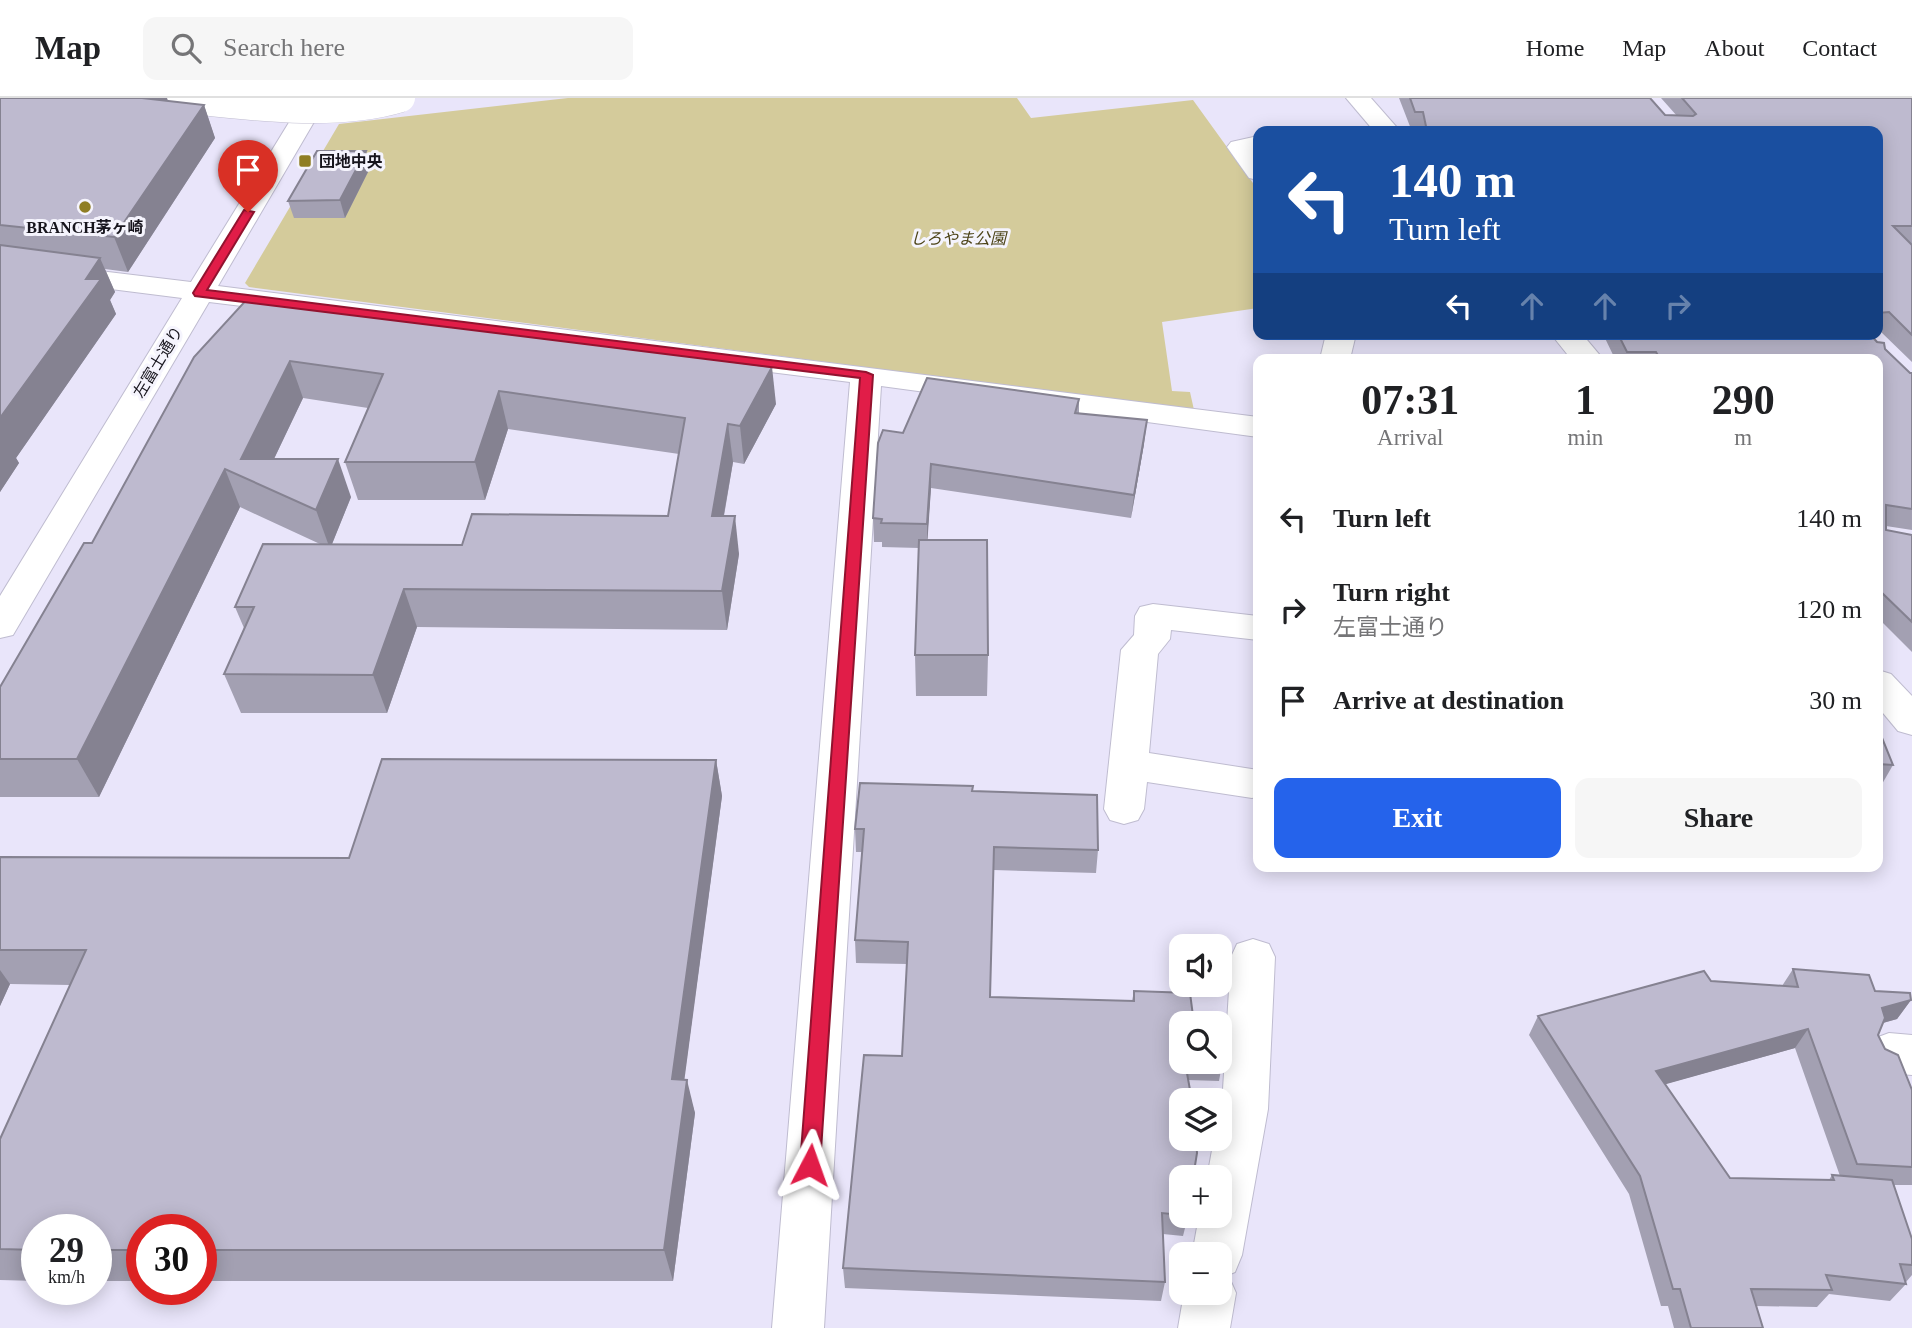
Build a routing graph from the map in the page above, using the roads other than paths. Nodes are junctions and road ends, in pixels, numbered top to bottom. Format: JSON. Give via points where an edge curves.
{"nodes":[{"id":1,"x":172,"y":98,"type":"edge"},
{"id":2,"x":316,"y":98,"type":"edge"},
{"id":3,"x":401,"y":98,"type":"edge"},
{"id":4,"x":1358,"y":98,"type":"edge"},
{"id":5,"x":1376,"y":126,"type":"edge"},
{"id":6,"x":1253,"y":145,"type":"edge"},
{"id":7,"x":1253,"y":165,"type":"edge"},
{"id":8,"x":0,"y":267,"type":"edge"},
{"id":9,"x":199,"y":293,"type":"junction"},
{"id":10,"x":1571,"y":340,"type":"edge"},
{"id":11,"x":1584,"y":354,"type":"edge"},
{"id":12,"x":866,"y":375,"type":"junction"},
{"id":13,"x":1253,"y":426,"type":"edge"},
{"id":14,"x":0,"y":626,"type":"edge"},
{"id":15,"x":1253,"y":627,"type":"edge"},
{"id":16,"x":1883,"y":689,"type":"edge"},
{"id":17,"x":1912,"y":721,"type":"edge"},
{"id":18,"x":1129,"y":765,"type":"junction"},
{"id":19,"x":1252,"y":783,"type":"dead end"},
{"id":20,"x":1124,"y":808,"type":"dead end"},
{"id":21,"x":1253,"y":957,"type":"dead end"},
{"id":22,"x":1219,"y":1242,"type":"edge"},
{"id":23,"x":1208,"y":1305,"type":"edge"},
{"id":24,"x":798,"y":1328,"type":"edge"},
{"id":25,"x":1204,"y":1328,"type":"edge"}],
"edges":[{"from":1,"to":3,"type":"street","bridge":true,"via":[[236,105],[350,106],[389,104]]},
{"from":2,"to":9,"type":"street","name":"左富士通り"},
{"from":4,"to":5,"type":"street"},
{"from":6,"to":7,"type":"street","via":[[1240,147]]},
{"from":8,"to":9,"type":"street"},
{"from":9,"to":12,"type":"street"},
{"from":9,"to":14,"type":"street","name":"左富士通り"},
{"from":10,"to":11,"type":"street"},
{"from":12,"to":13,"type":"street"},
{"from":12,"to":24,"type":"street"},
{"from":15,"to":18,"type":"street","via":[[1153,616],[1152,639],[1140,650]]},
{"from":16,"to":17,"type":"street"},
{"from":18,"to":19,"type":"street"},
{"from":18,"to":20,"type":"street"},
{"from":21,"to":22,"type":"street","via":[[1244,1109]]},
{"from":23,"to":25,"type":"street"}]}
